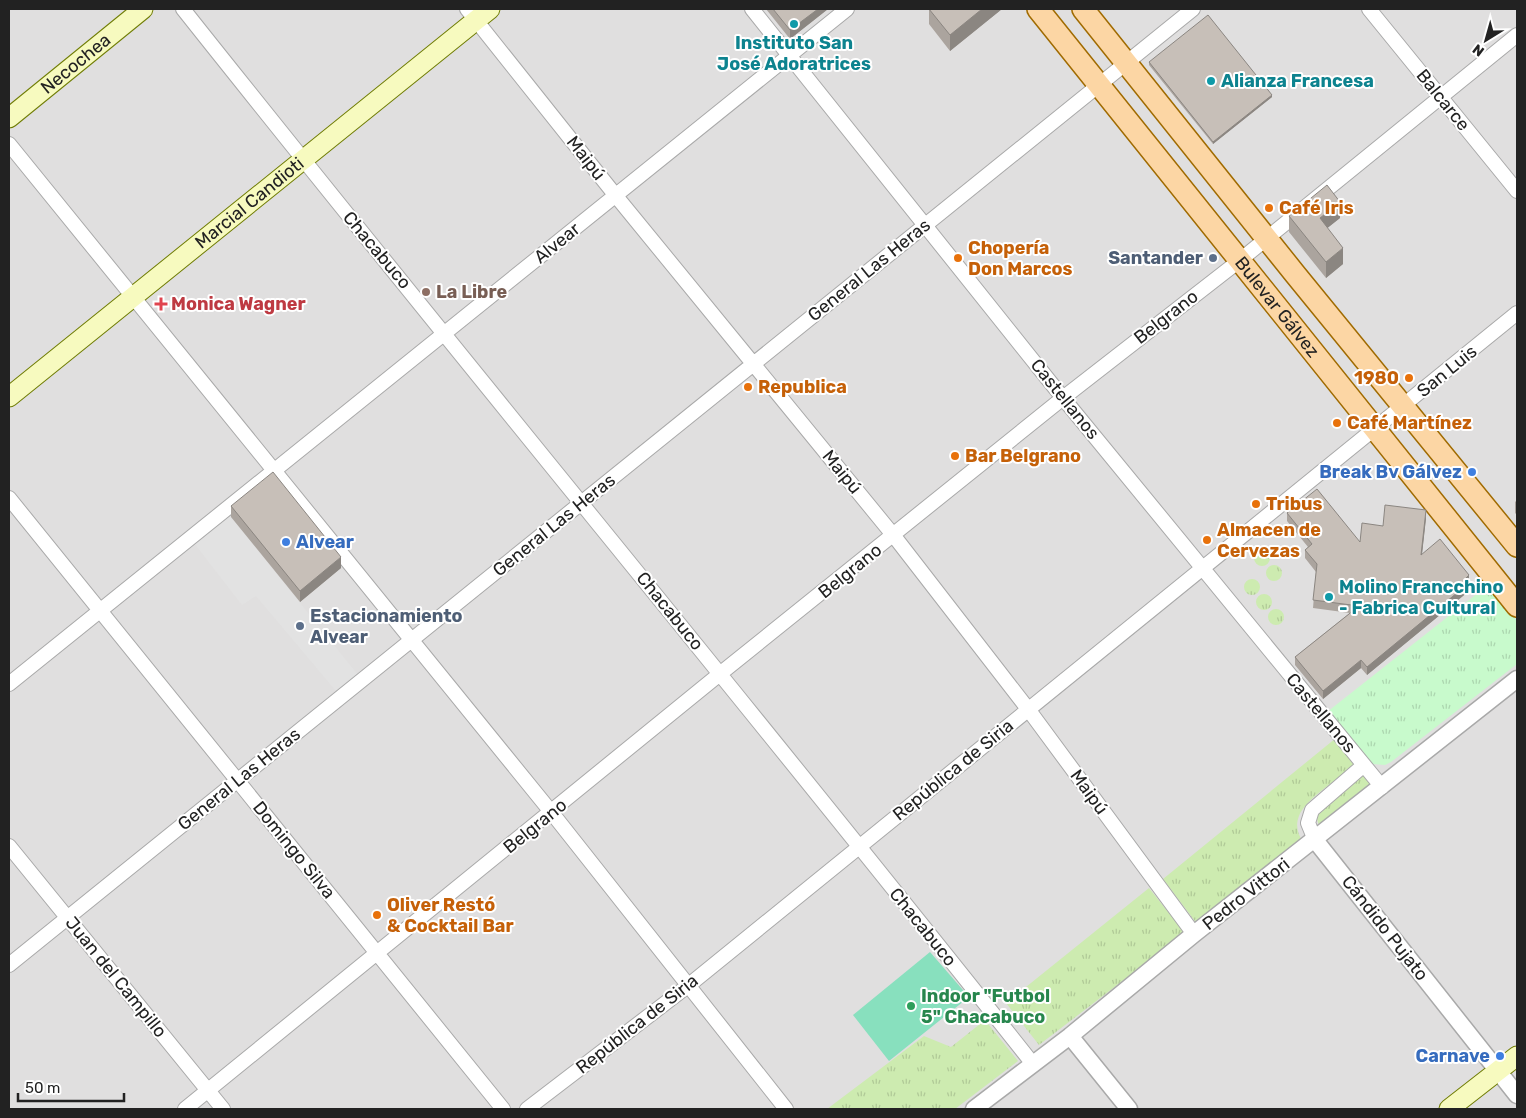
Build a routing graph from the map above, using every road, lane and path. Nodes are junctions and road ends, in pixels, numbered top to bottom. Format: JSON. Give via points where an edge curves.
{"nodes":[{"id":1,"x":142,"y":9,"type":"edge"},
{"id":2,"x":183,"y":9,"type":"edge"},
{"id":3,"x":752,"y":9,"type":"edge"},
{"id":4,"x":847,"y":9,"type":"edge"},
{"id":5,"x":1038,"y":9,"type":"edge"},
{"id":6,"x":1083,"y":9,"type":"edge"},
{"id":7,"x":1194,"y":9,"type":"edge"},
{"id":8,"x":1369,"y":9,"type":"edge"},
{"id":9,"x":478,"y":12,"type":"edge"},
{"id":10,"x":1517,"y":34,"type":"edge"},
{"id":11,"x":789,"y":54,"type":"junction"},
{"id":12,"x":1126,"y":62,"type":"junction"},
{"id":13,"x":1100,"y":84,"type":"junction"},
{"id":14,"x":1442,"y":97,"type":"junction"},
{"id":15,"x":9,"y":118,"type":"edge"},
{"id":16,"x":9,"y":144,"type":"edge"},
{"id":17,"x":303,"y":160,"type":"junction"},
{"id":18,"x":1517,"y":191,"type":"edge"},
{"id":19,"x":616,"y":196,"type":"junction"},
{"id":20,"x":926,"y":225,"type":"junction"},
{"id":21,"x":1267,"y":238,"type":"junction"},
{"id":22,"x":1239,"y":261,"type":"junction"},
{"id":23,"x":133,"y":297,"type":"junction"},
{"id":24,"x":1517,"y":313,"type":"edge"},
{"id":25,"x":445,"y":332,"type":"junction"},
{"id":26,"x":753,"y":364,"type":"junction"},
{"id":27,"x":9,"y":397,"type":"edge"},
{"id":28,"x":1063,"y":398,"type":"junction"},
{"id":29,"x":1403,"y":406,"type":"junction"},
{"id":30,"x":1376,"y":428,"type":"junction"},
{"id":31,"x":274,"y":471,"type":"junction"},
{"id":32,"x":9,"y":498,"type":"edge"},
{"id":33,"x":582,"y":502,"type":"junction"},
{"id":34,"x":894,"y":536,"type":"junction"},
{"id":35,"x":1517,"y":546,"type":"edge"},
{"id":36,"x":1202,"y":568,"type":"junction"},
{"id":37,"x":1517,"y":606,"type":"edge"},
{"id":38,"x":98,"y":611,"type":"junction"},
{"id":39,"x":412,"y":640,"type":"junction"},
{"id":40,"x":721,"y":674,"type":"junction"},
{"id":41,"x":1517,"y":680,"type":"edge"},
{"id":42,"x":9,"y":684,"type":"edge"},
{"id":43,"x":1028,"y":709,"type":"junction"},
{"id":44,"x":1364,"y":765,"type":"junction"},
{"id":45,"x":238,"y":780,"type":"junction"},
{"id":46,"x":1382,"y":787,"type":"junction"},
{"id":47,"x":552,"y":813,"type":"junction"},
{"id":48,"x":1315,"y":840,"type":"junction"},
{"id":49,"x":9,"y":846,"type":"edge"},
{"id":50,"x":859,"y":846,"type":"junction"},
{"id":51,"x":68,"y":918,"type":"junction"},
{"id":52,"x":1194,"y":934,"type":"junction"},
{"id":53,"x":377,"y":954,"type":"junction"},
{"id":54,"x":9,"y":965,"type":"edge"},
{"id":55,"x":689,"y":985,"type":"junction"},
{"id":56,"x":1070,"y":1036,"type":"junction"},
{"id":57,"x":1517,"y":1056,"type":"edge"},
{"id":58,"x":1033,"y":1064,"type":"junction"},
{"id":59,"x":1498,"y":1070,"type":"junction"},
{"id":60,"x":207,"y":1091,"type":"junction"},
{"id":61,"x":1517,"y":1095,"type":"edge"},
{"id":62,"x":185,"y":1109,"type":"edge"},
{"id":63,"x":222,"y":1109,"type":"edge"},
{"id":64,"x":503,"y":1109,"type":"edge"},
{"id":65,"x":527,"y":1109,"type":"edge"},
{"id":66,"x":786,"y":1109,"type":"edge"},
{"id":67,"x":974,"y":1109,"type":"edge"},
{"id":68,"x":1130,"y":1109,"type":"edge"},
{"id":69,"x":1449,"y":1109,"type":"edge"}],
"edges":[{"from":1,"to":15,"type":"main road","name":"Necochea"},
{"from":2,"to":17,"type":"street","name":"Chacabuco"},
{"from":3,"to":11,"type":"street","name":"Castellanos"},
{"from":4,"to":11,"type":"street","name":"Alvear"},
{"from":5,"to":13,"type":"main road","name":"Bulevar Gálvez"},
{"from":6,"to":12,"type":"main road","name":"Bulevar Gálvez"},
{"from":7,"to":12,"type":"street","name":"General Las Heras"},
{"from":8,"to":14,"type":"street","name":"Balcarce"},
{"from":9,"to":17,"type":"main road","name":"Marcial Candioti"},
{"from":9,"to":19,"type":"street","name":"Maipú"},
{"from":10,"to":14,"type":"street","name":"Belgrano"},
{"from":11,"to":19,"type":"street","name":"Alvear"},
{"from":11,"to":20,"type":"street","name":"Castellanos"},
{"from":12,"to":13,"type":"street","name":"General Las Heras"},
{"from":12,"to":21,"type":"main road","name":"Bulevar Gálvez"},
{"from":13,"to":20,"type":"street","name":"General Las Heras"},
{"from":13,"to":22,"type":"main road","name":"Bulevar Gálvez"},
{"from":14,"to":18,"type":"street","name":"Balcarce"},
{"from":14,"to":21,"type":"street","name":"Belgrano"},
{"from":16,"to":23,"type":"street"},
{"from":17,"to":23,"type":"main road","name":"Marcial Candioti"},
{"from":17,"to":25,"type":"street","name":"Chacabuco"},
{"from":19,"to":25,"type":"street","name":"Alvear"},
{"from":19,"to":26,"type":"street","name":"Maipú"},
{"from":20,"to":26,"type":"street","name":"General Las Heras"},
{"from":20,"to":28,"type":"street","name":"Castellanos"},
{"from":21,"to":22,"type":"street","name":"Belgrano"},
{"from":21,"to":29,"type":"main road","name":"Bulevar Gálvez"},
{"from":22,"to":28,"type":"street","name":"Belgrano"},
{"from":22,"to":30,"type":"main road","name":"Bulevar Gálvez"},
{"from":23,"to":27,"type":"main road","name":"Marcial Candioti"},
{"from":23,"to":31,"type":"street"},
{"from":24,"to":29,"type":"street","name":"San Luis"},
{"from":25,"to":31,"type":"street","name":"Alvear"},
{"from":25,"to":33,"type":"street","name":"Chacabuco"},
{"from":26,"to":33,"type":"street","name":"General Las Heras"},
{"from":26,"to":34,"type":"street","name":"Maipú"},
{"from":28,"to":34,"type":"street","name":"Belgrano"},
{"from":28,"to":36,"type":"street","name":"Castellanos"},
{"from":29,"to":30,"type":"street","name":"San Luis"},
{"from":29,"to":35,"type":"main road","name":"Bulevar Gálvez"},
{"from":30,"to":36,"type":"street","name":"República de Siria"},
{"from":30,"to":37,"type":"main road","name":"Bulevar Gálvez"},
{"from":31,"to":38,"type":"street","name":"Alvear"},
{"from":31,"to":39,"type":"street"},
{"from":32,"to":38,"type":"street","name":"Domingo Silva"},
{"from":33,"to":39,"type":"street","name":"General Las Heras"},
{"from":33,"to":40,"type":"street","name":"Chacabuco"},
{"from":34,"to":40,"type":"street","name":"Belgrano"},
{"from":34,"to":43,"type":"street","name":"Maipú"},
{"from":36,"to":43,"type":"street","name":"República de Siria"},
{"from":36,"to":44,"type":"street","name":"Castellanos"},
{"from":38,"to":42,"type":"street","name":"Alvear"},
{"from":38,"to":45,"type":"street","name":"Domingo Silva"},
{"from":39,"to":45,"type":"street","name":"General Las Heras"},
{"from":39,"to":47,"type":"street"},
{"from":40,"to":47,"type":"street","name":"Belgrano"},
{"from":40,"to":50,"type":"street","name":"Chacabuco"},
{"from":41,"to":46,"type":"street","name":"Pedro Vittori"},
{"from":43,"to":50,"type":"street","name":"República de Siria"},
{"from":43,"to":52,"type":"street","name":"Maipú"},
{"from":44,"to":46,"type":"street","name":"Castellanos"},
{"from":44,"to":48,"type":"street","name":"Cándido Pujato","via":[[1312,810],[1308,823]]},
{"from":45,"to":51,"type":"street","name":"General Las Heras"},
{"from":45,"to":53,"type":"street","name":"Domingo Silva"},
{"from":46,"to":48,"type":"street","name":"Pedro Vittori"},
{"from":47,"to":53,"type":"street","name":"Belgrano"},
{"from":47,"to":55,"type":"street"},
{"from":48,"to":52,"type":"street","name":"Pedro Vittori"},
{"from":48,"to":59,"type":"street","name":"Cándido Pujato"},
{"from":49,"to":51,"type":"street","name":"Juan del Campillo"},
{"from":50,"to":55,"type":"street","name":"República de Siria"},
{"from":50,"to":58,"type":"street","name":"Chacabuco"},
{"from":51,"to":54,"type":"street","name":"General Las Heras"},
{"from":51,"to":60,"type":"street","name":"Juan del Campillo"},
{"from":52,"to":56,"type":"street","name":"Pedro Vittori"},
{"from":53,"to":60,"type":"street","name":"Belgrano"},
{"from":53,"to":64,"type":"street","name":"Domingo Silva"},
{"from":55,"to":65,"type":"street","name":"República de Siria"},
{"from":55,"to":66,"type":"street"},
{"from":56,"to":58,"type":"street","name":"Pedro Vittori"},
{"from":56,"to":68,"type":"street"},
{"from":57,"to":59,"type":"main road"},
{"from":58,"to":67,"type":"street","name":"Pedro Vittori"},
{"from":59,"to":61,"type":"street","name":"Cándido Pujato"},
{"from":59,"to":69,"type":"main road"},
{"from":60,"to":62,"type":"street","name":"Belgrano"},
{"from":60,"to":63,"type":"street","name":"Juan del Campillo"}]}
